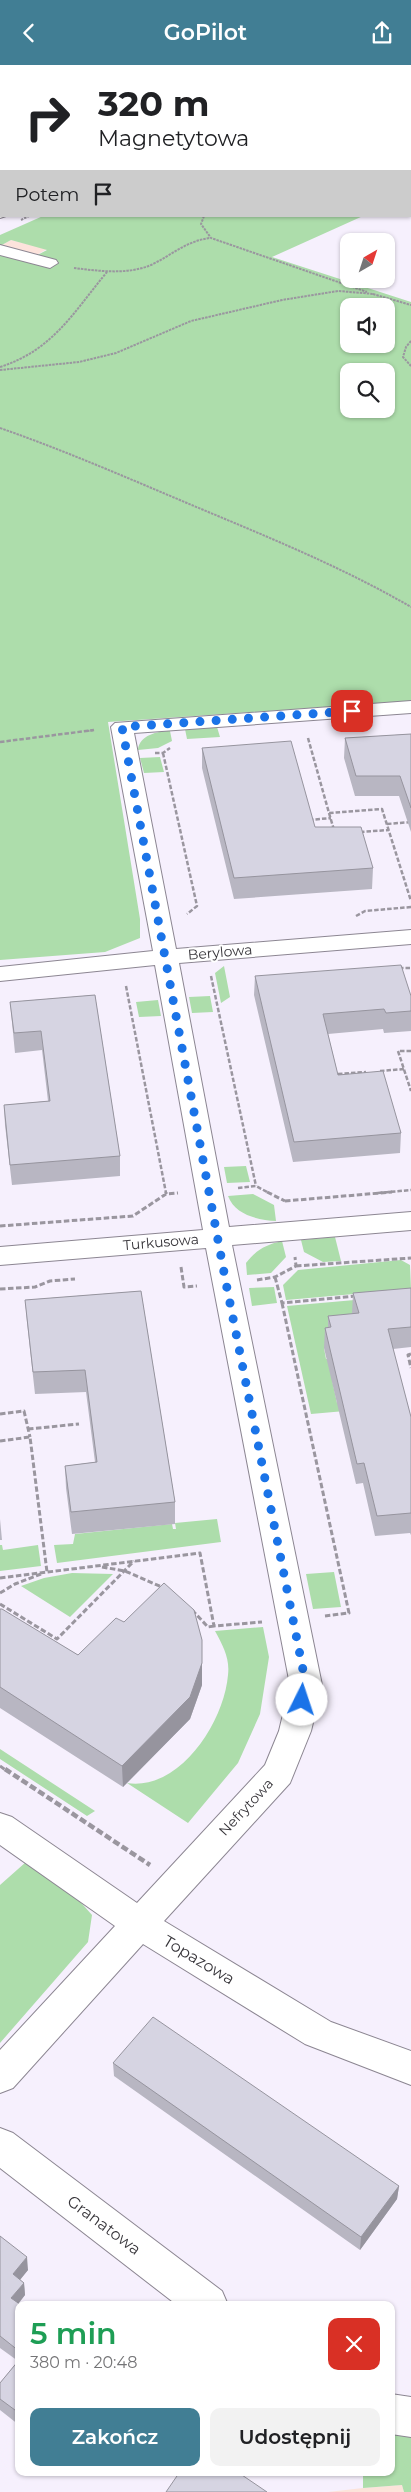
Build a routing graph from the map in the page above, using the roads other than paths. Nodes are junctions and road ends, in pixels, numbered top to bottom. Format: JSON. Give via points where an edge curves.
{"nodes":[{"id":1,"x":0,"y":250,"type":"edge"},
{"id":2,"x":50,"y":263,"type":"road end"},
{"id":3,"x":411,"y":707,"type":"edge"},
{"id":4,"x":411,"y":937,"type":"edge"},
{"id":5,"x":166,"y":957,"type":"junction"},
{"id":6,"x":0,"y":974,"type":"edge"},
{"id":7,"x":411,"y":1221,"type":"edge"},
{"id":8,"x":218,"y":1237,"type":"junction"},
{"id":9,"x":0,"y":1256,"type":"edge"},
{"id":10,"x":0,"y":1827,"type":"edge"},
{"id":11,"x":138,"y":1923,"type":"junction"},
{"id":12,"x":411,"y":2068,"type":"edge"},
{"id":13,"x":0,"y":2076,"type":"edge"},
{"id":14,"x":0,"y":2145,"type":"edge"},
{"id":15,"x":203,"y":2301,"type":"edge"},
{"id":16,"x":395,"y":2415,"type":"edge"},
{"id":17,"x":411,"y":2417,"type":"edge"}],
"edges":[{"from":1,"to":2,"type":"street"},
{"from":3,"to":5,"type":"street","name":"Nefrytowa","via":[[122,727]]},
{"from":4,"to":5,"type":"street","name":"Berylowa"},
{"from":5,"to":6,"type":"street","name":"Berylowa"},
{"from":5,"to":8,"type":"street","name":"Nefrytowa"},
{"from":7,"to":8,"type":"street","name":"Turkusowa"},
{"from":8,"to":9,"type":"street","name":"Turkusowa"},
{"from":8,"to":11,"type":"street","name":"Nefrytowa","via":[[306,1685],[296,1731],[278,1773]]},
{"from":10,"to":11,"type":"street","name":"Topazowa"},
{"from":11,"to":12,"type":"street","name":"Topazowa","via":[[318,2033]]},
{"from":11,"to":13,"type":"street","name":"Nefrytowa"},
{"from":14,"to":15,"type":"street","name":"Granatowa"},
{"from":16,"to":17,"type":"street"}]}
